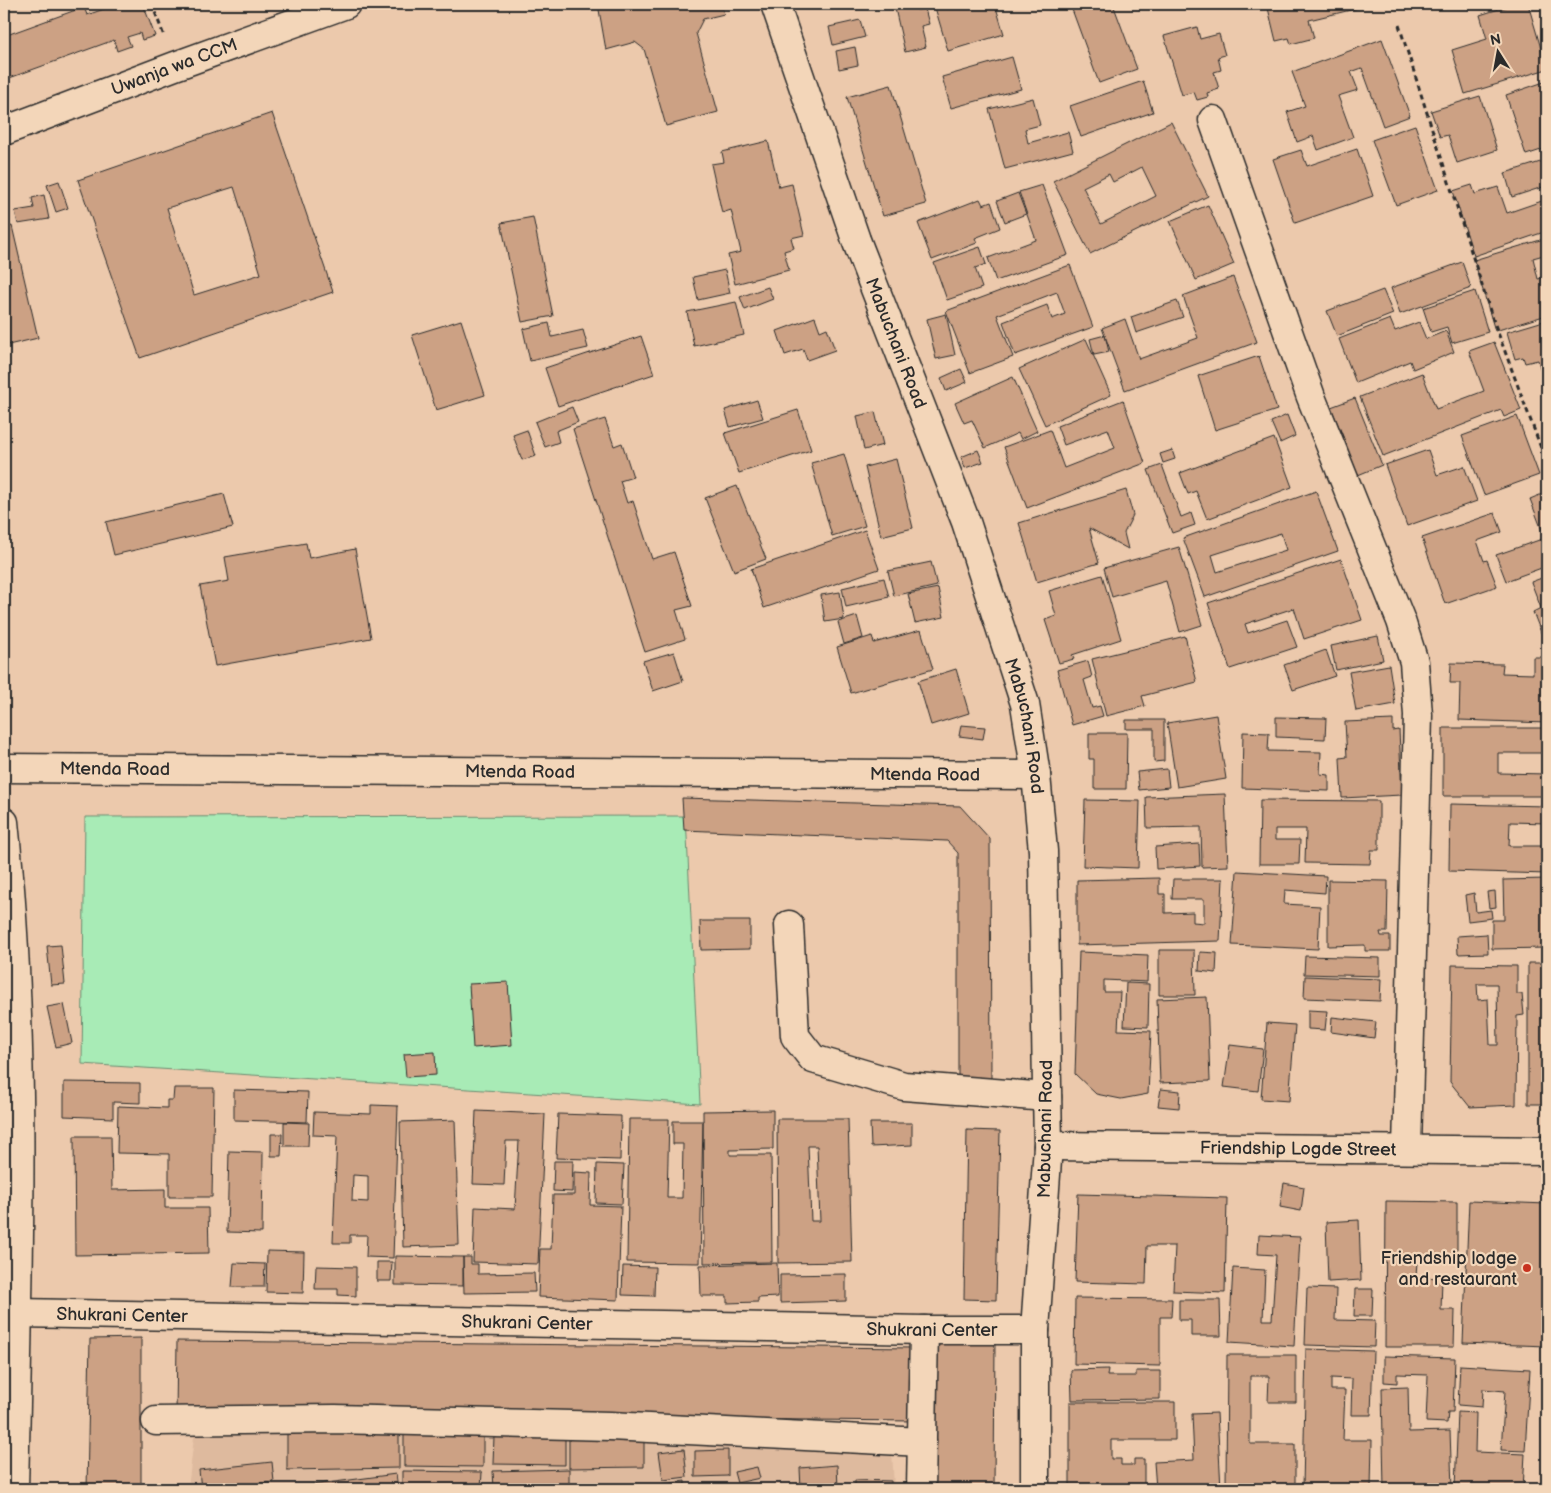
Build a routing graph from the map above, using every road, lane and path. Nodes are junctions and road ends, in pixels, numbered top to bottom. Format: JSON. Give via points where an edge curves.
{"nodes":[{"id":1,"x":346,"y":4,"type":"edge"},
{"id":2,"x":775,"y":4,"type":"edge"},
{"id":3,"x":1399,"y":25,"type":"dead end"},
{"id":4,"x":1214,"y":120,"type":"dead end"},
{"id":5,"x":4,"y":131,"type":"edge"},
{"id":6,"x":1547,"y":464,"type":"edge"},
{"id":7,"x":4,"y":768,"type":"edge"},
{"id":8,"x":1036,"y":775,"type":"junction"},
{"id":9,"x":4,"y":822,"type":"edge"},
{"id":10,"x":789,"y":925,"type":"dead end"},
{"id":11,"x":11,"y":1037,"type":"edge"},
{"id":12,"x":1047,"y":1097,"type":"junction"},
{"id":13,"x":1048,"y":1146,"type":"junction"},
{"id":14,"x":1407,"y":1150,"type":"junction"},
{"id":15,"x":1547,"y":1151,"type":"edge"},
{"id":16,"x":18,"y":1313,"type":"junction"},
{"id":17,"x":924,"y":1330,"type":"junction"},
{"id":18,"x":1035,"y":1330,"type":"junction"},
{"id":19,"x":156,"y":1421,"type":"dead end"},
{"id":20,"x":922,"y":1442,"type":"junction"},
{"id":21,"x":14,"y":1489,"type":"edge"},
{"id":22,"x":921,"y":1489,"type":"edge"},
{"id":23,"x":1035,"y":1489,"type":"edge"}],
"edges":[{"from":1,"to":5,"type":"street","name":"Uwanja wa CCM"},
{"from":2,"to":8,"type":"street","name":"Mabuchani Road","via":[[856,240],[966,522],[1025,704]]},
{"from":3,"to":6,"type":"path","via":[[1491,314]]},
{"from":4,"to":14,"type":"street","via":[[1311,397],[1401,621],[1414,662],[1418,725]]},
{"from":7,"to":8,"type":"street","name":"Mtenda Road"},
{"from":8,"to":12,"type":"street","name":"Mabuchani Road","via":[[1042,851]]},
{"from":9,"to":11,"type":"street"},
{"from":10,"to":12,"type":"street","via":[[795,1036],[813,1060],[904,1086]]},
{"from":11,"to":16,"type":"street"},
{"from":12,"to":13,"type":"street","name":"Mabuchani Road"},
{"from":13,"to":14,"type":"street","name":"Friendship Logde Street"},
{"from":13,"to":18,"type":"street","name":"Mabuchani Road"},
{"from":14,"to":15,"type":"street","name":"Friendship Logde Street"},
{"from":16,"to":17,"type":"street","name":"Shukrani Center"},
{"from":16,"to":21,"type":"street"},
{"from":17,"to":18,"type":"street","name":"Shukrani Center"},
{"from":17,"to":20,"type":"street"},
{"from":18,"to":23,"type":"street","name":"Mabuchani Road"},
{"from":19,"to":20,"type":"street","via":[[335,1419],[610,1426]]},
{"from":20,"to":22,"type":"street"}]}
